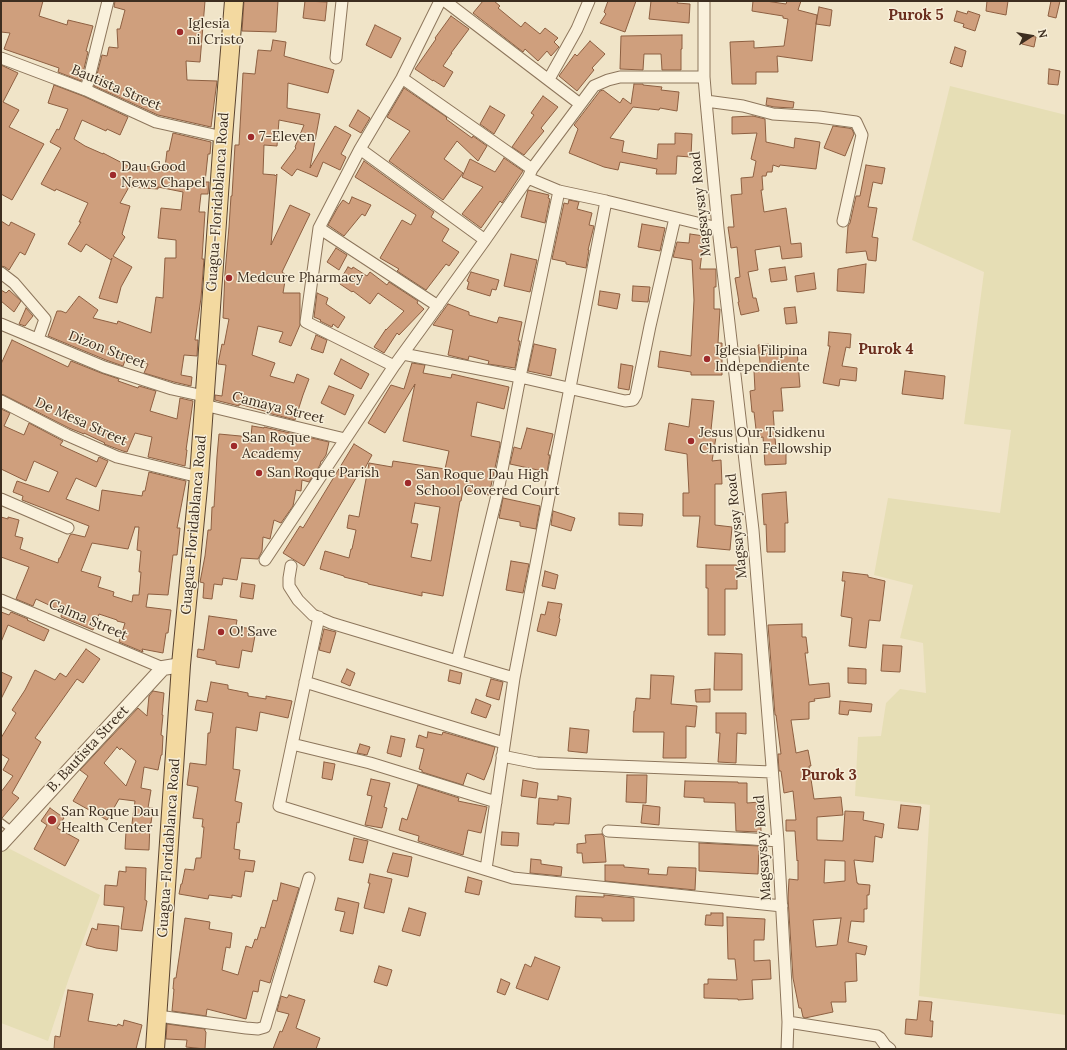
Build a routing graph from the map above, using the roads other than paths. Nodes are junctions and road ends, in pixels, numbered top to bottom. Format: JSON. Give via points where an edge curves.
{"nodes":[{"id":1,"x":108,"y":1,"type":"edge"},
{"id":2,"x":234,"y":1,"type":"edge"},
{"id":3,"x":342,"y":1,"type":"edge"},
{"id":4,"x":440,"y":1,"type":"edge"},
{"id":5,"x":445,"y":1,"type":"edge"},
{"id":6,"x":704,"y":1,"type":"edge"},
{"id":7,"x":586,"y":3,"type":"edge"},
{"id":8,"x":1,"y":58,"type":"edge"},
{"id":9,"x":336,"y":58,"type":"dead end"},
{"id":10,"x":402,"y":78,"type":"junction"},
{"id":11,"x":704,"y":78,"type":"junction"},
{"id":12,"x":549,"y":79,"type":"junction"},
{"id":13,"x":86,"y":90,"type":"junction"},
{"id":14,"x":706,"y":101,"type":"junction"},
{"id":15,"x":580,"y":104,"type":"junction"},
{"id":16,"x":222,"y":137,"type":"junction"},
{"id":17,"x":360,"y":149,"type":"junction"},
{"id":18,"x":530,"y":173,"type":"junction"},
{"id":19,"x":559,"y":191,"type":"junction"},
{"id":20,"x":606,"y":201,"type":"junction"},
{"id":21,"x":675,"y":218,"type":"junction"},
{"id":22,"x":843,"y":221,"type":"dead end"},
{"id":23,"x":320,"y":228,"type":"junction"},
{"id":24,"x":718,"y":228,"type":"junction"},
{"id":25,"x":485,"y":240,"type":"junction"},
{"id":26,"x":1,"y":273,"type":"edge"},
{"id":27,"x":438,"y":306,"type":"junction"},
{"id":28,"x":1,"y":324,"type":"edge"},
{"id":29,"x":38,"y":340,"type":"junction"},
{"id":30,"x":403,"y":354,"type":"junction"},
{"id":31,"x":394,"y":366,"type":"junction"},
{"id":32,"x":520,"y":377,"type":"junction"},
{"id":33,"x":570,"y":389,"type":"junction"},
{"id":34,"x":204,"y":400,"type":"junction"},
{"id":35,"x":1,"y":401,"type":"edge"},
{"id":36,"x":345,"y":439,"type":"junction"},
{"id":37,"x":199,"y":477,"type":"junction"},
{"id":38,"x":1,"y":498,"type":"edge"},
{"id":39,"x":68,"y":528,"type":"dead end"},
{"id":40,"x":265,"y":560,"type":"dead end"},
{"id":41,"x":291,"y":566,"type":"dead end"},
{"id":42,"x":1,"y":600,"type":"edge"},
{"id":43,"x":319,"y":617,"type":"junction"},
{"id":44,"x":457,"y":661,"type":"junction"},
{"id":45,"x":181,"y":665,"type":"junction"},
{"id":46,"x":163,"y":668,"type":"junction"},
{"id":47,"x":514,"y":678,"type":"junction"},
{"id":48,"x":305,"y":682,"type":"junction"},
{"id":49,"x":504,"y":742,"type":"junction"},
{"id":50,"x":292,"y":744,"type":"junction"},
{"id":51,"x":502,"y":756,"type":"junction"},
{"id":52,"x":772,"y":772,"type":"junction"},
{"id":53,"x":496,"y":802,"type":"junction"},
{"id":54,"x":1,"y":822,"type":"edge"},
{"id":55,"x":12,"y":831,"type":"junction"},
{"id":56,"x":608,"y":832,"type":"dead end"},
{"id":57,"x":778,"y":841,"type":"junction"},
{"id":58,"x":1,"y":844,"type":"edge"},
{"id":59,"x":486,"y":869,"type":"junction"},
{"id":60,"x":309,"y":878,"type":"dead end"},
{"id":61,"x":782,"y":906,"type":"junction"},
{"id":62,"x":158,"y":1016,"type":"junction"},
{"id":63,"x":788,"y":1022,"type":"junction"},
{"id":64,"x":884,"y":1047,"type":"edge"},
{"id":65,"x":155,"y":1049,"type":"edge"},
{"id":66,"x":787,"y":1049,"type":"edge"}],
"edges":[{"from":1,"to":13,"type":"street"},
{"from":2,"to":16,"type":"main road","name":"Guagua-Floridablanca Road"},
{"from":3,"to":9,"type":"street"},
{"from":4,"to":10,"type":"street"},
{"from":5,"to":12,"type":"street"},
{"from":6,"to":11,"type":"street","name":"Magsaysay Road"},
{"from":7,"to":12,"type":"street","via":[[577,30]]},
{"from":8,"to":13,"type":"street","name":"Bautista Street"},
{"from":10,"to":17,"type":"street"},
{"from":10,"to":18,"type":"street"},
{"from":11,"to":14,"type":"street","name":"Magsaysay Road"},
{"from":11,"to":15,"type":"street","via":[[620,77],[594,86]]},
{"from":12,"to":15,"type":"street"},
{"from":13,"to":16,"type":"street","name":"Bautista Street","via":[[156,122]]},
{"from":14,"to":22,"type":"street","via":[[773,114],[856,122],[862,135]]},
{"from":14,"to":24,"type":"street","name":"Magsaysay Road"},
{"from":15,"to":18,"type":"street"},
{"from":16,"to":34,"type":"main road","name":"Guagua-Floridablanca Road"},
{"from":17,"to":23,"type":"street"},
{"from":17,"to":25,"type":"street"},
{"from":18,"to":19,"type":"street"},
{"from":18,"to":25,"type":"street"},
{"from":19,"to":20,"type":"street"},
{"from":19,"to":32,"type":"street"},
{"from":20,"to":21,"type":"street"},
{"from":20,"to":33,"type":"street"},
{"from":21,"to":24,"type":"street"},
{"from":21,"to":33,"type":"street","via":[[633,400],[625,401]]},
{"from":23,"to":27,"type":"street"},
{"from":23,"to":31,"type":"street","via":[[306,322]]},
{"from":24,"to":52,"type":"street","name":"Magsaysay Road","via":[[754,530]]},
{"from":25,"to":27,"type":"street"},
{"from":26,"to":29,"type":"street","via":[[14,283],[45,319]]},
{"from":27,"to":30,"type":"street"},
{"from":28,"to":29,"type":"street","name":"Dizon Street"},
{"from":29,"to":34,"type":"street","name":"Dizon Street","via":[[104,367]]},
{"from":30,"to":31,"type":"street"},
{"from":30,"to":32,"type":"street"},
{"from":31,"to":36,"type":"street"},
{"from":32,"to":33,"type":"street"},
{"from":32,"to":44,"type":"street","via":[[498,491]]},
{"from":33,"to":47,"type":"street"},
{"from":34,"to":36,"type":"street","name":"Camaya Street"},
{"from":34,"to":37,"type":"main road","name":"Guagua-Floridablanca Road"},
{"from":35,"to":37,"type":"street","name":"De Mesa Street","via":[[117,457]]},
{"from":36,"to":40,"type":"street"},
{"from":37,"to":45,"type":"main road","name":"Guagua-Floridablanca Road"},
{"from":38,"to":39,"type":"street"},
{"from":41,"to":43,"type":"street","via":[[289,586],[298,600],[313,615]]},
{"from":42,"to":46,"type":"street","name":"Calma Street"},
{"from":43,"to":44,"type":"street","via":[[331,623]]},
{"from":43,"to":48,"type":"street"},
{"from":44,"to":47,"type":"street"},
{"from":45,"to":46,"type":"street"},
{"from":45,"to":62,"type":"main road","name":"Guagua-Floridablanca Road"},
{"from":46,"to":55,"type":"street","name":"B. Bautista Street"},
{"from":47,"to":49,"type":"street"},
{"from":48,"to":49,"type":"street"},
{"from":48,"to":50,"type":"street"},
{"from":49,"to":51,"type":"street"},
{"from":50,"to":53,"type":"street","via":[[370,763]]},
{"from":50,"to":59,"type":"street","via":[[279,806]]},
{"from":51,"to":52,"type":"street","via":[[537,763]]},
{"from":51,"to":53,"type":"street"},
{"from":52,"to":57,"type":"street","name":"Magsaysay Road"},
{"from":53,"to":59,"type":"street"},
{"from":54,"to":55,"type":"lane"},
{"from":55,"to":58,"type":"street","name":"B. Bautista Street"},
{"from":56,"to":57,"type":"street"},
{"from":57,"to":61,"type":"street","name":"Magsaysay Road"},
{"from":59,"to":61,"type":"street","via":[[513,878]]},
{"from":60,"to":62,"type":"street","via":[[265,1026],[258,1029],[246,1028]]},
{"from":61,"to":63,"type":"street","name":"Magsaysay Road"},
{"from":62,"to":65,"type":"main road","name":"Guagua-Floridablanca Road"},
{"from":63,"to":64,"type":"street","via":[[877,1036]]},
{"from":63,"to":66,"type":"street","name":"Magsaysay Road"}]}
